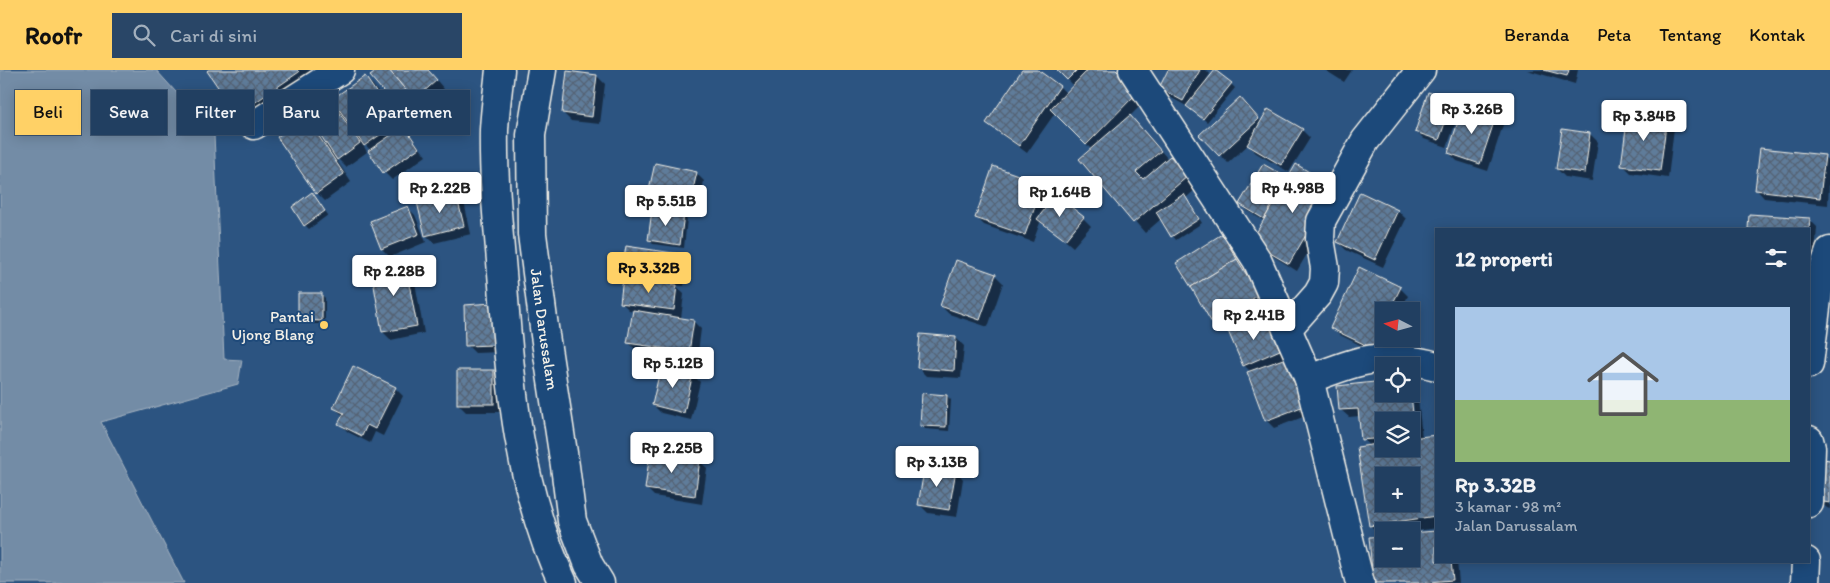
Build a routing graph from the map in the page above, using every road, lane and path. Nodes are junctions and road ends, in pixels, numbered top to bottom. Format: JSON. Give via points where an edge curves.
{"nodes":[{"id":1,"x":340,"y":70,"type":"edge"},
{"id":2,"x":500,"y":70,"type":"edge"},
{"id":3,"x":542,"y":70,"type":"edge"},
{"id":4,"x":1132,"y":70,"type":"edge"},
{"id":5,"x":1421,"y":70,"type":"edge"},
{"id":6,"x":254,"y":124,"type":"dead end"},
{"id":7,"x":1830,"y":251,"type":"edge"},
{"id":8,"x":1287,"y":329,"type":"junction"},
{"id":9,"x":1810,"y":356,"type":"edge"},
{"id":10,"x":1435,"y":366,"type":"edge"},
{"id":11,"x":1309,"y":379,"type":"junction"},
{"id":12,"x":1810,"y":444,"type":"edge"},
{"id":13,"x":1810,"y":476,"type":"edge"},
{"id":14,"x":1810,"y":510,"type":"edge"},
{"id":15,"x":1830,"y":512,"type":"edge"},
{"id":16,"x":1806,"y":563,"type":"edge"},
{"id":17,"x":563,"y":583,"type":"edge"},
{"id":18,"x":600,"y":583,"type":"edge"},
{"id":19,"x":1360,"y":583,"type":"edge"},
{"id":20,"x":1804,"y":583,"type":"edge"}],
"edges":[{"from":1,"to":6,"type":"street"},
{"from":2,"to":17,"type":"street","via":[[494,130],[496,189],[513,401],[527,477],[551,558]]},
{"from":3,"to":18,"type":"street","name":"Jalan Darussalam","via":[[531,135],[532,234],[572,521]]},
{"from":4,"to":8,"type":"street","via":[[1257,260]]},
{"from":5,"to":8,"type":"street","via":[[1365,141],[1321,221],[1320,239],[1326,268],[1324,283]]},
{"from":7,"to":9,"type":"street","via":[[1819,283]]},
{"from":8,"to":11,"type":"street"},
{"from":10,"to":11,"type":"street","via":[[1376,359]]},
{"from":11,"to":19,"type":"street"},
{"from":12,"to":13,"type":"street"},
{"from":14,"to":15,"type":"street"},
{"from":16,"to":20,"type":"street"}]}
